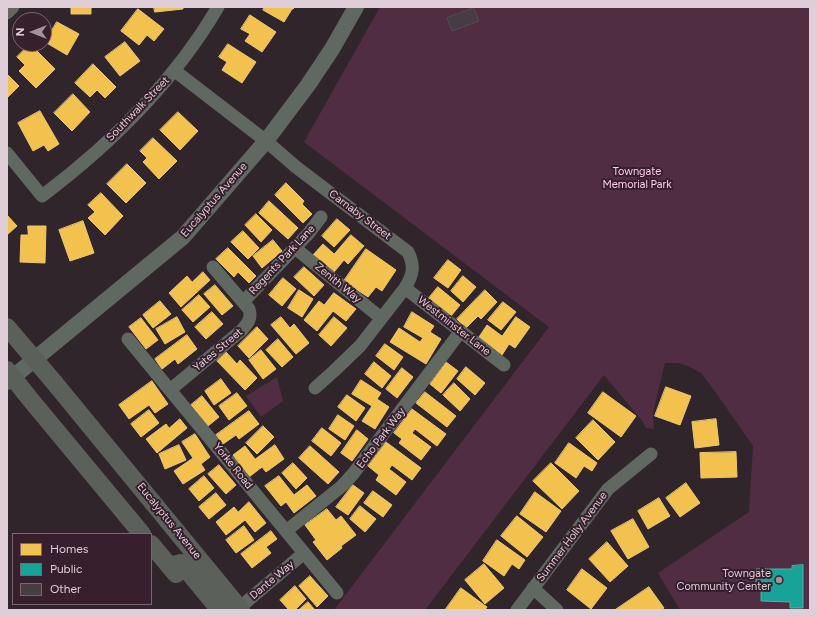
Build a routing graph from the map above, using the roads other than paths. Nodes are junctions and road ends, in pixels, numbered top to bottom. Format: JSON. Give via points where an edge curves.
{"nodes":[{"id":1,"x":13,"y":7,"type":"edge"},
{"id":2,"x":218,"y":7,"type":"edge"},
{"id":3,"x":356,"y":7,"type":"edge"},
{"id":4,"x":7,"y":13,"type":"edge"},
{"id":5,"x":175,"y":71,"type":"junction"},
{"id":6,"x":266,"y":141,"type":"junction"},
{"id":7,"x":7,"y":153,"type":"edge"},
{"id":8,"x":321,"y":217,"type":"dead end"},
{"id":9,"x":295,"y":248,"type":"junction"},
{"id":10,"x":213,"y":267,"type":"dead end"},
{"id":11,"x":405,"y":288,"type":"junction"},
{"id":12,"x":243,"y":302,"type":"junction"},
{"id":13,"x":381,"y":318,"type":"junction"},
{"id":14,"x":7,"y":327,"type":"edge"},
{"id":15,"x":462,"y":331,"type":"junction"},
{"id":16,"x":128,"y":339,"type":"dead end"},
{"id":17,"x":34,"y":359,"type":"junction"},
{"id":18,"x":504,"y":365,"type":"dead end"},
{"id":19,"x":9,"y":376,"type":"edge"},
{"id":20,"x":315,"y":388,"type":"dead end"},
{"id":21,"x":170,"y":390,"type":"junction"},
{"id":22,"x":651,"y":454,"type":"dead end"},
{"id":23,"x":286,"y":531,"type":"junction"},
{"id":24,"x":141,"y":533,"type":"edge"},
{"id":25,"x":152,"y":545,"type":"edge"},
{"id":26,"x":304,"y":553,"type":"junction"},
{"id":27,"x":169,"y":566,"type":"junction"},
{"id":28,"x":533,"y":588,"type":"junction"},
{"id":29,"x":337,"y":593,"type":"dead end"},
{"id":30,"x":240,"y":609,"type":"edge"},
{"id":31,"x":206,"y":610,"type":"edge"},
{"id":32,"x":517,"y":610,"type":"edge"},
{"id":33,"x":557,"y":610,"type":"edge"}],
"edges":[{"from":1,"to":4,"type":"street"},
{"from":2,"to":5,"type":"street","name":"Southwalk Street"},
{"from":3,"to":6,"type":"street","name":"Eucalyptus Avenue","via":[[332,50]]},
{"from":5,"to":6,"type":"street","name":"Carnaby Street"},
{"from":5,"to":7,"type":"street","name":"Southwalk Street","via":[[128,123],[77,170],[42,196]]},
{"from":6,"to":11,"type":"street","name":"Carnaby Street","via":[[296,167],[408,252],[413,270]]},
{"from":6,"to":17,"type":"street","name":"Eucalyptus Avenue","via":[[183,237]]},
{"from":8,"to":9,"type":"street","name":"Regents Park Lane"},
{"from":9,"to":12,"type":"street","name":"Regents Park Lane"},
{"from":9,"to":13,"type":"street","name":"Zenith Way"},
{"from":10,"to":12,"type":"street","name":"Yates Street"},
{"from":11,"to":13,"type":"street","name":"Carnaby Street"},
{"from":11,"to":15,"type":"street","name":"Westminster Lane"},
{"from":12,"to":21,"type":"street","name":"Yates Street","via":[[249,309],[249,322]]},
{"from":13,"to":20,"type":"street","name":"Carnaby Street","via":[[360,346]]},
{"from":14,"to":17,"type":"main road"},
{"from":15,"to":18,"type":"street","name":"Westminster Lane"},
{"from":15,"to":23,"type":"street","name":"Echo Park Way","via":[[353,474],[342,486]]},
{"from":16,"to":21,"type":"street","name":"Yorke Road"},
{"from":17,"to":19,"type":"street","name":"Eucalyptus Avenue"},
{"from":17,"to":30,"type":"main road","name":"Eucalyptus Avenue"},
{"from":19,"to":24,"type":"main road","name":"Eucalyptus Avenue"},
{"from":21,"to":23,"type":"street","name":"Yorke Road"},
{"from":22,"to":28,"type":"street","name":"Summer Holly Avenue","via":[[608,489]]},
{"from":23,"to":26,"type":"street","name":"Yorke Road"},
{"from":25,"to":27,"type":"main road"},
{"from":26,"to":29,"type":"street","name":"Yorke Road"},
{"from":26,"to":30,"type":"street","name":"Dante Way"},
{"from":27,"to":30,"type":"main road","via":[[180,563],[219,608]]},
{"from":27,"to":31,"type":"main road"},
{"from":28,"to":32,"type":"street","name":"Summer Holly Avenue"},
{"from":28,"to":33,"type":"street"}]}
